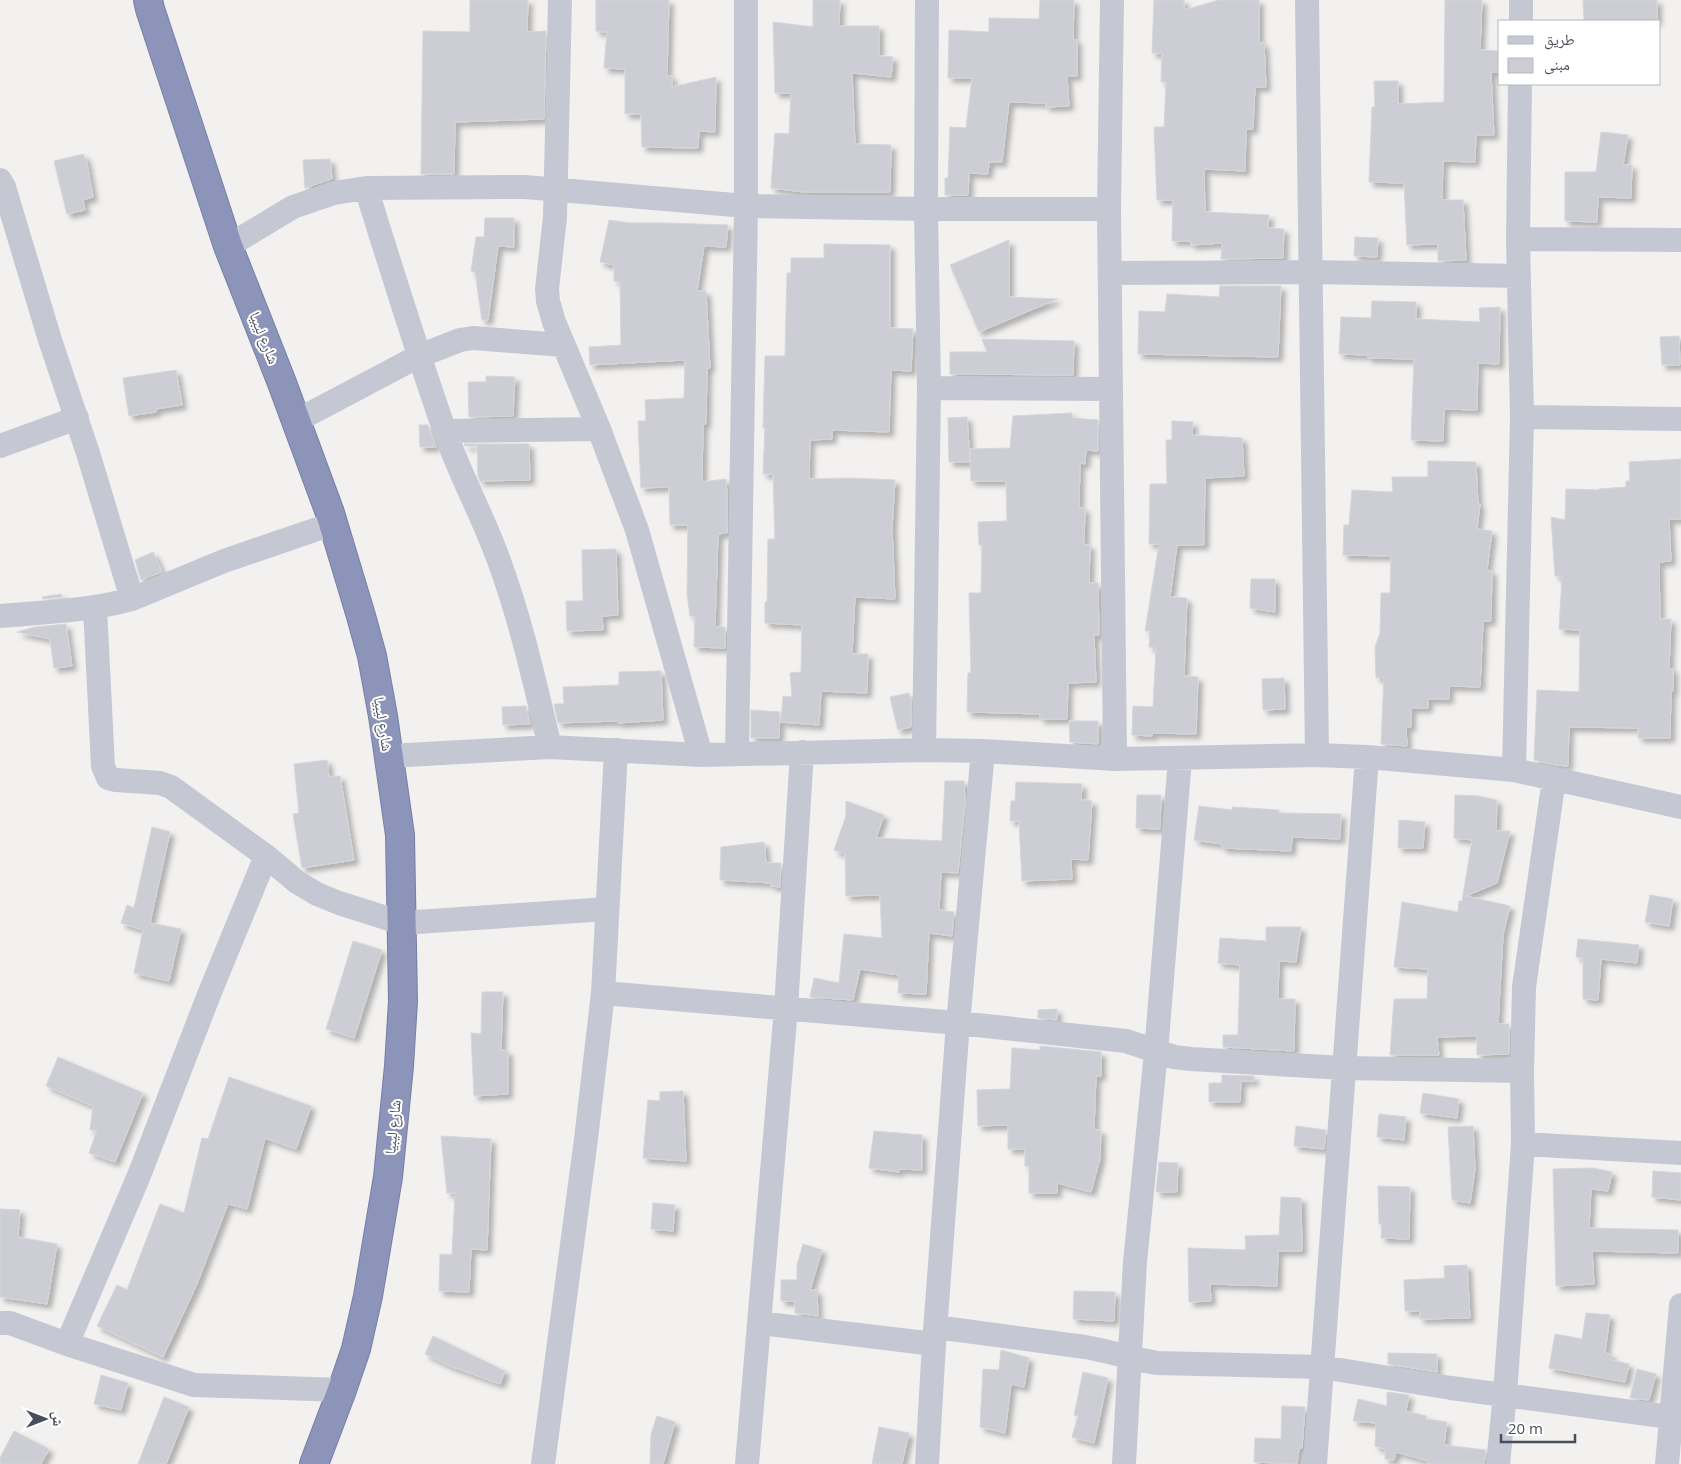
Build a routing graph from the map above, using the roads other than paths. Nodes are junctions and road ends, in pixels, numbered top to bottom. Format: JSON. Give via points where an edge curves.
{"nodes":[{"id":1,"x":560,"y":0,"type":"edge"},
{"id":2,"x":746,"y":0,"type":"edge"},
{"id":3,"x":927,"y":0,"type":"edge"},
{"id":4,"x":1112,"y":0,"type":"edge"},
{"id":5,"x":1307,"y":0,"type":"edge"},
{"id":6,"x":1521,"y":0,"type":"edge"},
{"id":7,"x":147,"y":3,"type":"edge"},
{"id":8,"x":1521,"y":20,"type":"edge"},
{"id":9,"x":1520,"y":85,"type":"edge"},
{"id":10,"x":0,"y":180,"type":"edge"},
{"id":11,"x":366,"y":188,"type":"junction"},
{"id":12,"x":556,"y":190,"type":"junction"},
{"id":13,"x":746,"y":206,"type":"junction"},
{"id":14,"x":1109,"y":209,"type":"junction"},
{"id":15,"x":926,"y":210,"type":"junction"},
{"id":16,"x":1518,"y":239,"type":"junction"},
{"id":17,"x":1681,"y":240,"type":"edge"},
{"id":18,"x":228,"y":246,"type":"junction"},
{"id":19,"x":1312,"y":272,"type":"junction"},
{"id":20,"x":1110,"y":273,"type":"junction"},
{"id":21,"x":1518,"y":276,"type":"junction"},
{"id":22,"x":563,"y":345,"type":"junction"},
{"id":23,"x":419,"y":356,"type":"junction"},
{"id":24,"x":929,"y":388,"type":"junction"},
{"id":25,"x":1111,"y":389,"type":"junction"},
{"id":26,"x":1522,"y":417,"type":"junction"},
{"id":27,"x":77,"y":418,"type":"junction"},
{"id":28,"x":1681,"y":419,"type":"edge"},
{"id":29,"x":296,"y":421,"type":"junction"},
{"id":30,"x":599,"y":429,"type":"junction"},
{"id":31,"x":444,"y":431,"type":"junction"},
{"id":32,"x":0,"y":446,"type":"edge"},
{"id":33,"x":332,"y":524,"type":"junction"},
{"id":34,"x":132,"y":599,"type":"junction"},
{"id":35,"x":95,"y":608,"type":"junction"},
{"id":36,"x":0,"y":616,"type":"edge"},
{"id":37,"x":550,"y":748,"type":"junction"},
{"id":38,"x":616,"y":750,"type":"junction"},
{"id":39,"x":924,"y":750,"type":"junction"},
{"id":40,"x":983,"y":751,"type":"junction"},
{"id":41,"x":802,"y":752,"type":"junction"},
{"id":42,"x":737,"y":754,"type":"junction"},
{"id":43,"x":701,"y":755,"type":"junction"},
{"id":44,"x":1317,"y":755,"type":"junction"},
{"id":45,"x":389,"y":756,"type":"junction"},
{"id":46,"x":1367,"y":756,"type":"junction"},
{"id":47,"x":1115,"y":759,"type":"junction"},
{"id":48,"x":1180,"y":759,"type":"junction"},
{"id":49,"x":1514,"y":770,"type":"junction"},
{"id":50,"x":1554,"y":779,"type":"junction"},
{"id":51,"x":1681,"y":807,"type":"edge"},
{"id":52,"x":266,"y":856,"type":"junction"},
{"id":53,"x":607,"y":908,"type":"junction"},
{"id":54,"x":402,"y":923,"type":"junction"},
{"id":55,"x":603,"y":993,"type":"junction"},
{"id":56,"x":786,"y":1008,"type":"junction"},
{"id":57,"x":958,"y":1023,"type":"junction"},
{"id":58,"x":1156,"y":1052,"type":"junction"},
{"id":59,"x":1344,"y":1068,"type":"junction"},
{"id":60,"x":1522,"y":1071,"type":"junction"},
{"id":61,"x":1523,"y":1144,"type":"junction"},
{"id":62,"x":1681,"y":1153,"type":"edge"},
{"id":63,"x":1681,"y":1306,"type":"edge"},
{"id":64,"x":0,"y":1323,"type":"edge"},
{"id":65,"x":760,"y":1323,"type":"junction"},
{"id":66,"x":935,"y":1336,"type":"junction"},
{"id":67,"x":67,"y":1344,"type":"junction"},
{"id":68,"x":1131,"y":1358,"type":"junction"},
{"id":69,"x":1322,"y":1367,"type":"junction"},
{"id":70,"x":342,"y":1390,"type":"junction"},
{"id":71,"x":1505,"y":1394,"type":"junction"},
{"id":72,"x":1670,"y":1417,"type":"junction"},
{"id":73,"x":314,"y":1464,"type":"edge"},
{"id":74,"x":543,"y":1464,"type":"edge"},
{"id":75,"x":747,"y":1464,"type":"edge"},
{"id":76,"x":927,"y":1464,"type":"edge"},
{"id":77,"x":1124,"y":1464,"type":"edge"},
{"id":78,"x":1315,"y":1464,"type":"edge"},
{"id":79,"x":1498,"y":1464,"type":"edge"},
{"id":80,"x":1667,"y":1464,"type":"edge"}],
"edges":[{"from":1,"to":12,"type":"street"},
{"from":2,"to":13,"type":"street"},
{"from":3,"to":15,"type":"street"},
{"from":4,"to":14,"type":"street"},
{"from":5,"to":19,"type":"street"},
{"from":6,"to":8,"type":"street"},
{"from":7,"to":18,"type":"highway","name":"شارع ليبيا"},
{"from":9,"to":16,"type":"street"},
{"from":10,"to":27,"type":"street"},
{"from":11,"to":12,"type":"street","via":[[451,186]]},
{"from":11,"to":18,"type":"street","via":[[334,193],[293,208]]},
{"from":11,"to":23,"type":"street"},
{"from":12,"to":13,"type":"street"},
{"from":12,"to":22,"type":"street","via":[[547,289]]},
{"from":13,"to":15,"type":"street"},
{"from":13,"to":42,"type":"street"},
{"from":14,"to":15,"type":"street"},
{"from":14,"to":20,"type":"street"},
{"from":15,"to":24,"type":"street"},
{"from":16,"to":17,"type":"street"},
{"from":16,"to":21,"type":"street"},
{"from":18,"to":29,"type":"highway","name":"شارع ليبيا"},
{"from":19,"to":20,"type":"street"},
{"from":19,"to":21,"type":"street"},
{"from":19,"to":44,"type":"street"},
{"from":20,"to":25,"type":"street"},
{"from":21,"to":26,"type":"street"},
{"from":22,"to":23,"type":"street","via":[[473,338]]},
{"from":22,"to":30,"type":"street"},
{"from":23,"to":29,"type":"street"},
{"from":23,"to":31,"type":"street"},
{"from":24,"to":25,"type":"street"},
{"from":24,"to":39,"type":"street"},
{"from":25,"to":47,"type":"street"},
{"from":26,"to":28,"type":"street"},
{"from":26,"to":49,"type":"street"},
{"from":27,"to":32,"type":"street"},
{"from":27,"to":34,"type":"street"},
{"from":29,"to":33,"type":"highway","name":"شارع ليبيا"},
{"from":30,"to":31,"type":"street"},
{"from":30,"to":43,"type":"street","via":[[637,530]]},
{"from":31,"to":37,"type":"street","via":[[514,601]]},
{"from":33,"to":34,"type":"street","via":[[224,561]]},
{"from":33,"to":45,"type":"highway","name":"شارع ليبيا","via":[[372,656]]},
{"from":34,"to":35,"type":"street"},
{"from":35,"to":36,"type":"street"},
{"from":35,"to":52,"type":"street","via":[[106,776],[112,780],[150,781],[171,786]]},
{"from":37,"to":38,"type":"street"},
{"from":37,"to":45,"type":"street"},
{"from":38,"to":43,"type":"street"},
{"from":38,"to":53,"type":"street"},
{"from":39,"to":40,"type":"street"},
{"from":39,"to":41,"type":"street"},
{"from":40,"to":47,"type":"street"},
{"from":40,"to":57,"type":"street"},
{"from":41,"to":42,"type":"street"},
{"from":41,"to":56,"type":"street"},
{"from":42,"to":43,"type":"street"},
{"from":44,"to":46,"type":"street"},
{"from":44,"to":48,"type":"street"},
{"from":45,"to":54,"type":"highway","name":"شارع ليبيا","via":[[400,835]]},
{"from":46,"to":49,"type":"street"},
{"from":46,"to":59,"type":"street"},
{"from":47,"to":48,"type":"street"},
{"from":48,"to":58,"type":"street"},
{"from":49,"to":50,"type":"street"},
{"from":50,"to":51,"type":"street"},
{"from":50,"to":60,"type":"street","via":[[1524,987]]},
{"from":52,"to":54,"type":"street","via":[[317,894]]},
{"from":52,"to":67,"type":"street","via":[[138,1178]]},
{"from":53,"to":54,"type":"street"},
{"from":53,"to":55,"type":"street"},
{"from":54,"to":70,"type":"highway","name":"شارع ليبيا","via":[[403,1001],[388,1176],[368,1296],[356,1349]]},
{"from":55,"to":56,"type":"street"},
{"from":55,"to":74,"type":"street"},
{"from":56,"to":57,"type":"street"},
{"from":56,"to":65,"type":"street"},
{"from":57,"to":58,"type":"street","via":[[1126,1041]]},
{"from":57,"to":66,"type":"street"},
{"from":58,"to":59,"type":"street","via":[[1191,1059]]},
{"from":58,"to":68,"type":"street","via":[[1135,1262]]},
{"from":59,"to":60,"type":"street"},
{"from":59,"to":69,"type":"street"},
{"from":60,"to":61,"type":"street"},
{"from":61,"to":62,"type":"street"},
{"from":61,"to":71,"type":"street"},
{"from":63,"to":72,"type":"street"},
{"from":64,"to":67,"type":"street","via":[[10,1323]]},
{"from":65,"to":66,"type":"street"},
{"from":65,"to":75,"type":"street"},
{"from":66,"to":68,"type":"street","via":[[1085,1347]]},
{"from":66,"to":76,"type":"street"},
{"from":67,"to":70,"type":"street","via":[[194,1385]]},
{"from":68,"to":69,"type":"street","via":[[1175,1364]]},
{"from":68,"to":77,"type":"street"},
{"from":69,"to":71,"type":"street"},
{"from":69,"to":78,"type":"street"},
{"from":70,"to":73,"type":"highway","name":"شارع ليبيا"},
{"from":71,"to":72,"type":"street"},
{"from":71,"to":79,"type":"street"},
{"from":72,"to":80,"type":"street"}]}
